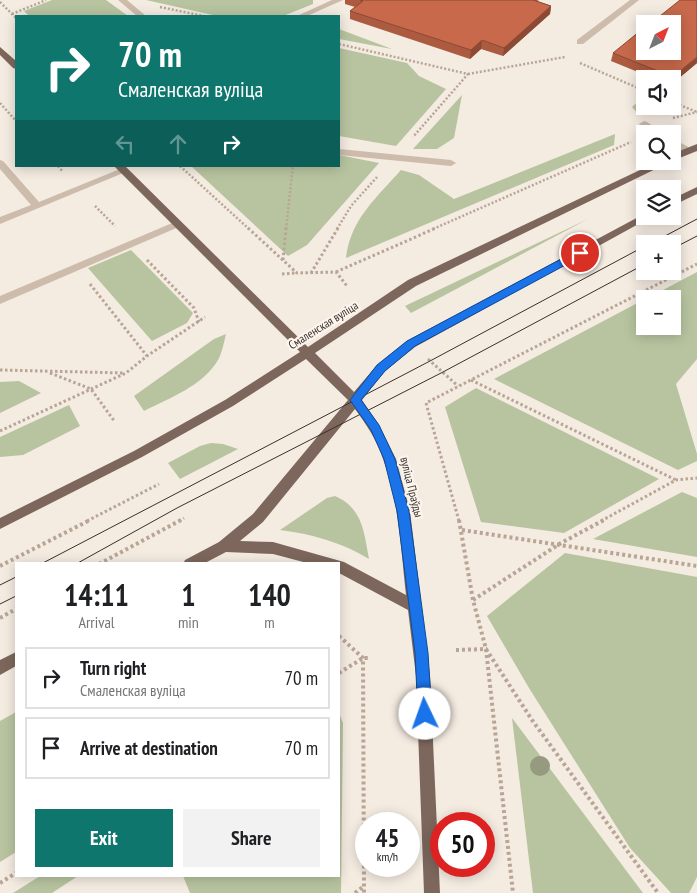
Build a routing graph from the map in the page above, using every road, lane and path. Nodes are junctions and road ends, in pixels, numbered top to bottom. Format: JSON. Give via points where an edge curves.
{"nodes":[{"id":1,"x":46,"y":0,"type":"edge"},
{"id":2,"x":122,"y":0,"type":"edge"},
{"id":3,"x":339,"y":0,"type":"edge"},
{"id":4,"x":635,"y":0,"type":"edge"},
{"id":5,"x":0,"y":2,"type":"edge"},
{"id":6,"x":153,"y":5,"type":"dead end"},
{"id":7,"x":12,"y":14,"type":"junction"},
{"id":8,"x":141,"y":15,"type":"edge"},
{"id":9,"x":199,"y":15,"type":"edge"},
{"id":10,"x":303,"y":15,"type":"edge"},
{"id":11,"x":15,"y":17,"type":"edge"},
{"id":12,"x":580,"y":42,"type":"dead end"},
{"id":13,"x":340,"y":44,"type":"edge"},
{"id":14,"x":2,"y":55,"type":"edge"},
{"id":15,"x":565,"y":57,"type":"dead end"},
{"id":16,"x":574,"y":61,"type":"dead end"},
{"id":17,"x":15,"y":65,"type":"edge"},
{"id":18,"x":468,"y":74,"type":"junction"},
{"id":19,"x":636,"y":87,"type":"edge"},
{"id":20,"x":0,"y":103,"type":"edge"},
{"id":21,"x":681,"y":106,"type":"edge"},
{"id":22,"x":697,"y":112,"type":"edge"},
{"id":23,"x":15,"y":120,"type":"edge"},
{"id":24,"x":644,"y":124,"type":"joint"},
{"id":25,"x":681,"y":144,"type":"edge"},
{"id":26,"x":693,"y":149,"type":"edge"},
{"id":27,"x":340,"y":152,"type":"edge"},
{"id":28,"x":681,"y":154,"type":"edge"},
{"id":29,"x":394,"y":158,"type":"junction"},
{"id":30,"x":0,"y":163,"type":"edge"},
{"id":31,"x":451,"y":164,"type":"dead end"},
{"id":32,"x":181,"y":167,"type":"edge"},
{"id":33,"x":293,"y":167,"type":"edge"},
{"id":34,"x":121,"y":168,"type":"edge"},
{"id":35,"x":648,"y":170,"type":"edge"},
{"id":36,"x":697,"y":190,"type":"edge"},
{"id":37,"x":681,"y":198,"type":"edge"},
{"id":38,"x":37,"y":206,"type":"junction"},
{"id":39,"x":0,"y":221,"type":"edge"},
{"id":40,"x":636,"y":222,"type":"edge"},
{"id":41,"x":177,"y":224,"type":"junction"},
{"id":42,"x":283,"y":260,"type":"junction"},
{"id":43,"x":697,"y":264,"type":"edge"},
{"id":44,"x":77,"y":267,"type":"junction"},
{"id":45,"x":336,"y":272,"type":"junction"},
{"id":46,"x":297,"y":273,"type":"junction"},
{"id":47,"x":311,"y":273,"type":"junction"},
{"id":48,"x":282,"y":274,"type":"dead end"},
{"id":49,"x":347,"y":286,"type":"dead end"},
{"id":50,"x":0,"y":300,"type":"edge"},
{"id":51,"x":205,"y":316,"type":"dead end"},
{"id":52,"x":307,"y":352,"type":"junction"},
{"id":53,"x":147,"y":356,"type":"junction"},
{"id":54,"x":425,"y":356,"type":"dead end"},
{"id":55,"x":0,"y":370,"type":"edge"},
{"id":56,"x":47,"y":372,"type":"junction"},
{"id":57,"x":126,"y":373,"type":"junction"},
{"id":58,"x":470,"y":379,"type":"junction"},
{"id":59,"x":458,"y":386,"type":"junction"},
{"id":60,"x":91,"y":389,"type":"junction"},
{"id":61,"x":355,"y":400,"type":"junction"},
{"id":62,"x":115,"y":422,"type":"dead end"},
{"id":63,"x":0,"y":431,"type":"edge"},
{"id":64,"x":697,"y":478,"type":"edge"},
{"id":65,"x":676,"y":480,"type":"junction"},
{"id":66,"x":159,"y":484,"type":"dead end"},
{"id":67,"x":184,"y":518,"type":"dead end"},
{"id":68,"x":0,"y":524,"type":"edge"},
{"id":69,"x":462,"y":530,"type":"junction"},
{"id":70,"x":561,"y":543,"type":"junction"},
{"id":71,"x":224,"y":546,"type":"junction"},
{"id":72,"x":103,"y":562,"type":"edge"},
{"id":73,"x":194,"y":562,"type":"edge"},
{"id":74,"x":326,"y":562,"type":"edge"},
{"id":75,"x":0,"y":566,"type":"edge"},
{"id":76,"x":697,"y":566,"type":"edge"},
{"id":77,"x":340,"y":567,"type":"edge"},
{"id":78,"x":473,"y":600,"type":"junction"},
{"id":79,"x":415,"y":607,"type":"junction"},
{"id":80,"x":15,"y":610,"type":"edge"},
{"id":81,"x":0,"y":618,"type":"edge"},
{"id":82,"x":340,"y":637,"type":"edge"},
{"id":83,"x":486,"y":648,"type":"junction"},
{"id":84,"x":456,"y":650,"type":"dead end"},
{"id":85,"x":363,"y":658,"type":"junction"},
{"id":86,"x":370,"y":658,"type":"dead end"},
{"id":87,"x":15,"y":660,"type":"edge"},
{"id":88,"x":0,"y":668,"type":"edge"},
{"id":89,"x":340,"y":672,"type":"edge"},
{"id":90,"x":15,"y":874,"type":"edge"},
{"id":91,"x":0,"y":883,"type":"edge"},
{"id":92,"x":364,"y":886,"type":"junction"},
{"id":93,"x":355,"y":893,"type":"edge"},
{"id":94,"x":364,"y":893,"type":"edge"},
{"id":95,"x":432,"y":893,"type":"edge"},
{"id":96,"x":513,"y":893,"type":"edge"},
{"id":97,"x":658,"y":893,"type":"edge"}],
"edges":[{"from":1,"to":7,"type":"path"},
{"from":2,"to":8,"type":"lane"},
{"from":3,"to":10,"type":"lane"},
{"from":4,"to":12,"type":"lane"},
{"from":5,"to":7,"type":"path"},
{"from":6,"to":9,"type":"path"},
{"from":7,"to":11,"type":"path"},
{"from":13,"to":18,"type":"path"},
{"from":14,"to":17,"type":"main road"},
{"from":15,"to":18,"type":"path"},
{"from":16,"to":19,"type":"path"},
{"from":18,"to":29,"type":"path"},
{"from":20,"to":23,"type":"path"},
{"from":21,"to":22,"type":"path"},
{"from":22,"to":24,"type":"path"},
{"from":24,"to":45,"type":"path","via":[[630,144]]},
{"from":25,"to":26,"type":"lane"},
{"from":26,"to":28,"type":"main road"},
{"from":27,"to":29,"type":"lane"},
{"from":29,"to":31,"type":"lane"},
{"from":29,"to":47,"type":"path","via":[[350,206]]},
{"from":30,"to":38,"type":"lane"},
{"from":32,"to":42,"type":"path"},
{"from":33,"to":42,"type":"path"},
{"from":34,"to":38,"type":"lane"},
{"from":34,"to":41,"type":"main road","name":"вуліца Праўды"},
{"from":35,"to":52,"type":"main road","name":"Смаленская вуліца","via":[[412,283]]},
{"from":36,"to":37,"type":"main road"},
{"from":38,"to":39,"type":"lane"},
{"from":40,"to":61,"type":"main road","via":[[411,344],[381,368]]},
{"from":41,"to":44,"type":"lane"},
{"from":41,"to":52,"type":"main road","name":"вуліца Праўды"},
{"from":42,"to":46,"type":"path"},
{"from":43,"to":58,"type":"path"},
{"from":44,"to":50,"type":"lane"},
{"from":44,"to":53,"type":"path"},
{"from":45,"to":47,"type":"path"},
{"from":45,"to":49,"type":"path"},
{"from":46,"to":47,"type":"path"},
{"from":46,"to":48,"type":"path"},
{"from":51,"to":53,"type":"path"},
{"from":52,"to":61,"type":"main road","name":"вуліца Праўды"},
{"from":52,"to":68,"type":"main road","name":"Смаленская вуліца","via":[[228,403],[138,454]]},
{"from":53,"to":57,"type":"path"},
{"from":54,"to":59,"type":"path"},
{"from":55,"to":56,"type":"path"},
{"from":56,"to":57,"type":"path"},
{"from":56,"to":60,"type":"path"},
{"from":57,"to":60,"type":"path"},
{"from":58,"to":59,"type":"path"},
{"from":58,"to":65,"type":"path"},
{"from":59,"to":69,"type":"path","via":[[426,403]]},
{"from":60,"to":62,"type":"path"},
{"from":60,"to":63,"type":"path"},
{"from":61,"to":71,"type":"main road","via":[[258,518]]},
{"from":61,"to":79,"type":"main road","name":"вуліца Праўды","via":[[375,428],[390,459],[403,511]]},
{"from":64,"to":65,"type":"path"},
{"from":65,"to":70,"type":"path"},
{"from":66,"to":75,"type":"path"},
{"from":67,"to":72,"type":"path"},
{"from":69,"to":70,"type":"path"},
{"from":69,"to":78,"type":"path"},
{"from":70,"to":76,"type":"path"},
{"from":70,"to":78,"type":"path"},
{"from":71,"to":73,"type":"main road"},
{"from":71,"to":74,"type":"main road","via":[[273,548]]},
{"from":77,"to":79,"type":"main road"},
{"from":78,"to":83,"type":"path"},
{"from":79,"to":95,"type":"main road","name":"вуліца Праўды","via":[[423,676]]},
{"from":80,"to":81,"type":"path"},
{"from":82,"to":85,"type":"path"},
{"from":83,"to":84,"type":"path"},
{"from":83,"to":96,"type":"path"},
{"from":83,"to":97,"type":"path","via":[[532,720]]},
{"from":85,"to":86,"type":"path"},
{"from":85,"to":89,"type":"path"},
{"from":85,"to":92,"type":"path"},
{"from":87,"to":88,"type":"main road"},
{"from":90,"to":91,"type":"path"},
{"from":92,"to":93,"type":"path"},
{"from":92,"to":94,"type":"path"}]}
